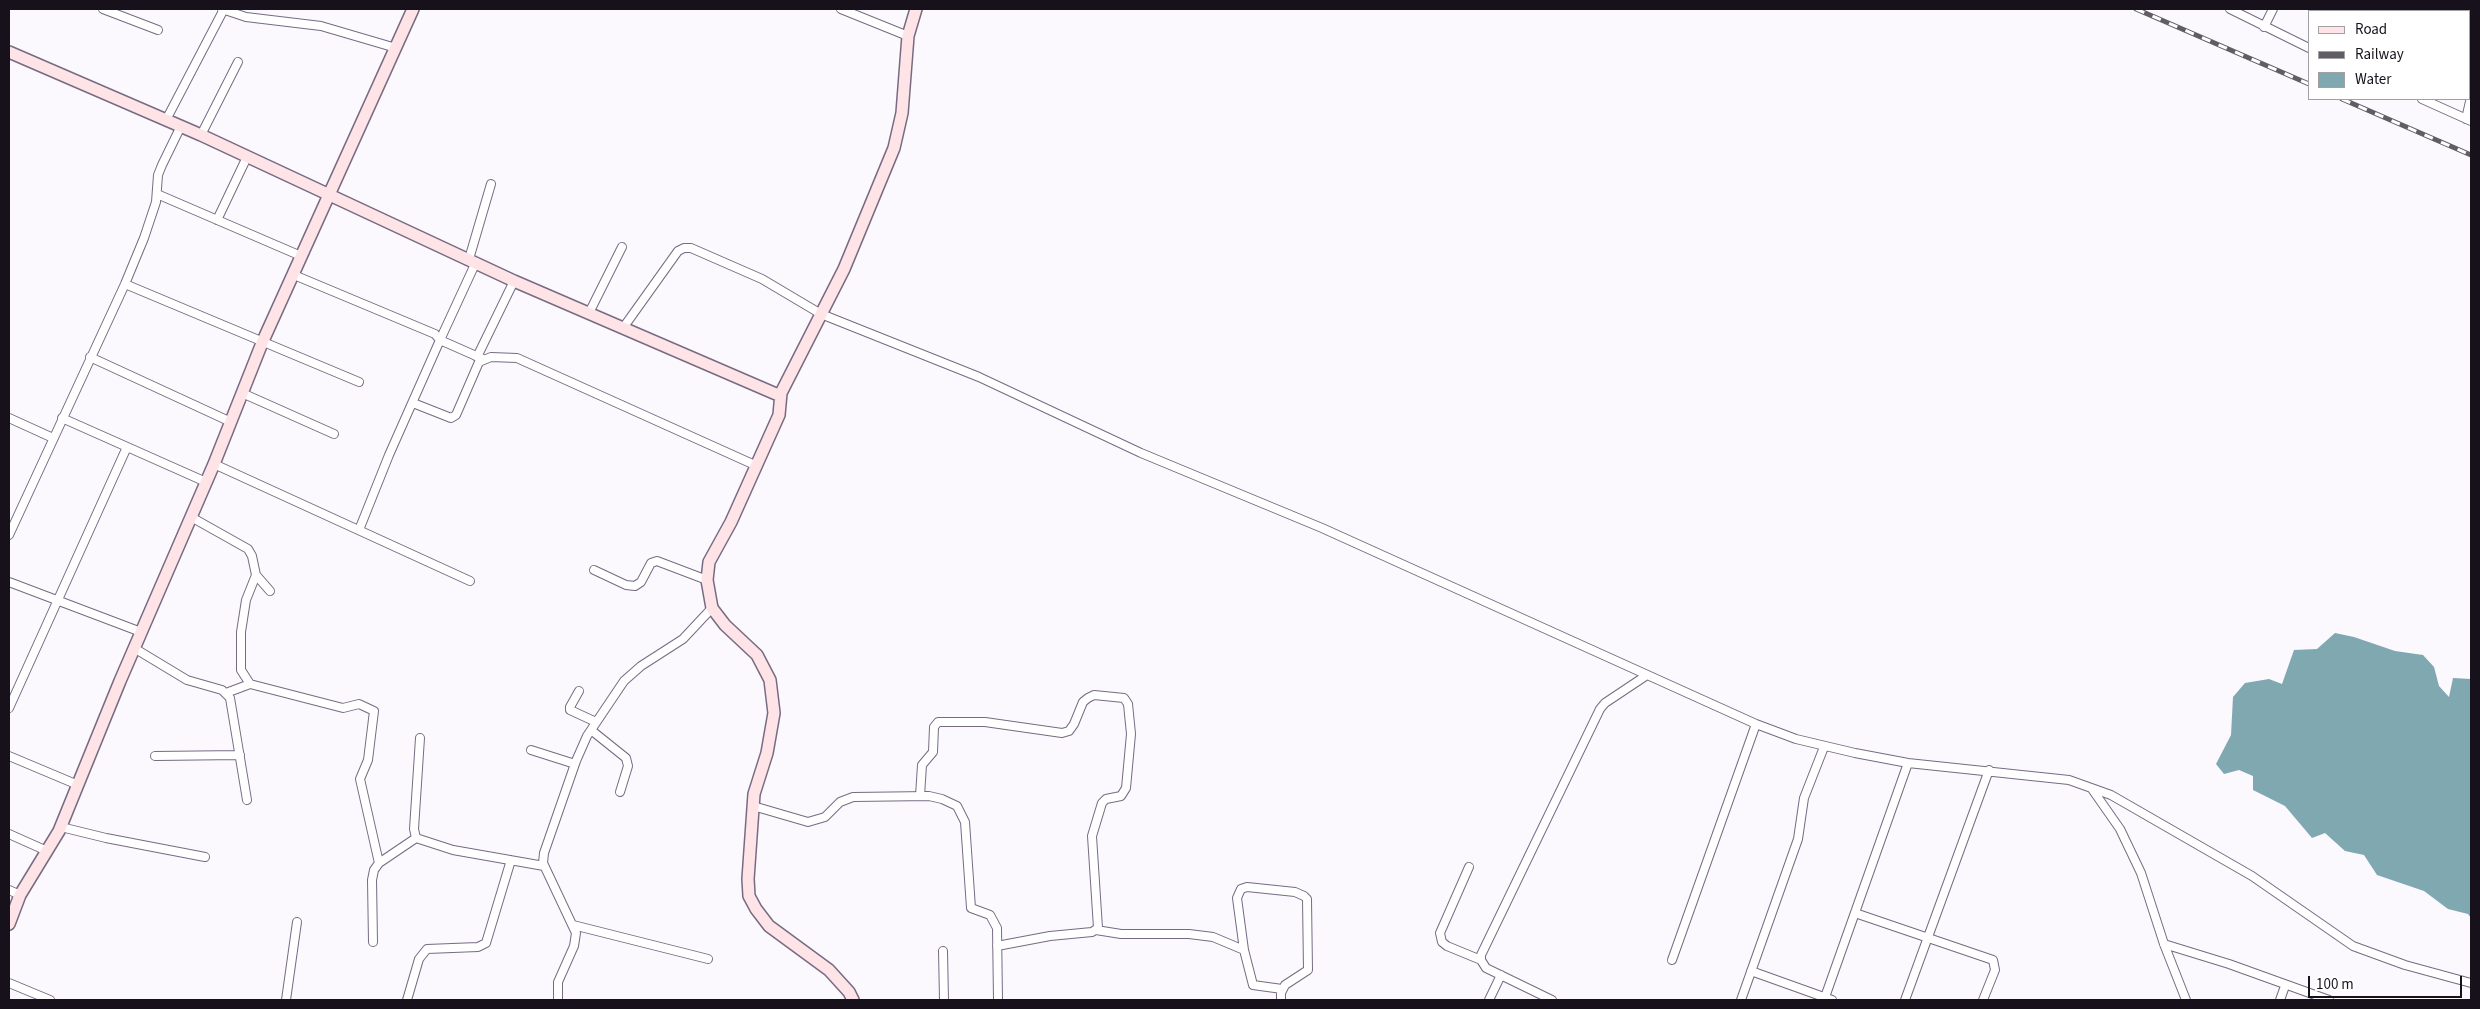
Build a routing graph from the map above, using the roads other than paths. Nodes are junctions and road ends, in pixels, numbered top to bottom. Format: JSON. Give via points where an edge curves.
{"nodes":[{"id":1,"x":103,"y":9,"type":"edge"},
{"id":2,"x":223,"y":9,"type":"edge"},
{"id":3,"x":413,"y":9,"type":"edge"},
{"id":4,"x":841,"y":9,"type":"edge"},
{"id":5,"x":916,"y":9,"type":"edge"},
{"id":6,"x":2230,"y":9,"type":"edge"},
{"id":7,"x":2273,"y":9,"type":"edge"},
{"id":8,"x":2264,"y":27,"type":"junction"},
{"id":9,"x":158,"y":30,"type":"dead end"},
{"id":10,"x":908,"y":36,"type":"junction"},
{"id":11,"x":396,"y":48,"type":"junction"},
{"id":12,"x":2308,"y":48,"type":"edge"},
{"id":13,"x":9,"y":52,"type":"edge"},
{"id":14,"x":238,"y":62,"type":"dead end"},
{"id":15,"x":2471,"y":97,"type":"edge"},
{"id":16,"x":2424,"y":100,"type":"edge"},
{"id":17,"x":166,"y":120,"type":"junction"},
{"id":18,"x":2469,"y":120,"type":"edge"},
{"id":19,"x":181,"y":126,"type":"junction"},
{"id":20,"x":201,"y":135,"type":"junction"},
{"id":21,"x":247,"y":157,"type":"junction"},
{"id":22,"x":491,"y":184,"type":"dead end"},
{"id":23,"x":157,"y":194,"type":"junction"},
{"id":24,"x":327,"y":195,"type":"junction"},
{"id":25,"x":217,"y":220,"type":"junction"},
{"id":26,"x":622,"y":247,"type":"dead end"},
{"id":27,"x":301,"y":256,"type":"junction"},
{"id":28,"x":473,"y":261,"type":"junction"},
{"id":29,"x":294,"y":275,"type":"junction"},
{"id":30,"x":514,"y":281,"type":"junction"},
{"id":31,"x":125,"y":284,"type":"junction"},
{"id":32,"x":589,"y":313,"type":"junction"},
{"id":33,"x":821,"y":314,"type":"junction"},
{"id":34,"x":623,"y":328,"type":"junction"},
{"id":35,"x":440,"y":340,"type":"junction"},
{"id":36,"x":262,"y":343,"type":"junction"},
{"id":37,"x":90,"y":357,"type":"junction"},
{"id":38,"x":480,"y":358,"type":"junction"},
{"id":39,"x":359,"y":382,"type":"dead end"},
{"id":40,"x":242,"y":393,"type":"junction"},
{"id":41,"x":781,"y":394,"type":"junction"},
{"id":42,"x":413,"y":403,"type":"junction"},
{"id":43,"x":9,"y":418,"type":"edge"},
{"id":44,"x":62,"y":418,"type":"junction"},
{"id":45,"x":231,"y":422,"type":"junction"},
{"id":46,"x":334,"y":434,"type":"dead end"},
{"id":47,"x":53,"y":438,"type":"junction"},
{"id":48,"x":127,"y":447,"type":"junction"},
{"id":49,"x":214,"y":464,"type":"junction"},
{"id":50,"x":757,"y":466,"type":"junction"},
{"id":51,"x":206,"y":482,"type":"junction"},
{"id":52,"x":191,"y":517,"type":"junction"},
{"id":53,"x":359,"y":530,"type":"junction"},
{"id":54,"x":9,"y":535,"type":"edge"},
{"id":55,"x":594,"y":570,"type":"dead end"},
{"id":56,"x":256,"y":575,"type":"junction"},
{"id":57,"x":707,"y":580,"type":"junction"},
{"id":58,"x":470,"y":581,"type":"dead end"},
{"id":59,"x":9,"y":582,"type":"edge"},
{"id":60,"x":270,"y":591,"type":"dead end"},
{"id":61,"x":56,"y":601,"type":"junction"},
{"id":62,"x":712,"y":608,"type":"junction"},
{"id":63,"x":141,"y":632,"type":"junction"},
{"id":64,"x":134,"y":648,"type":"junction"},
{"id":65,"x":1647,"y":675,"type":"junction"},
{"id":66,"x":250,"y":684,"type":"junction"},
{"id":67,"x":579,"y":691,"type":"dead end"},
{"id":68,"x":226,"y":694,"type":"junction"},
{"id":69,"x":9,"y":708,"type":"edge"},
{"id":70,"x":596,"y":722,"type":"junction"},
{"id":71,"x":1756,"y":724,"type":"junction"},
{"id":72,"x":591,"y":730,"type":"junction"},
{"id":73,"x":420,"y":738,"type":"dead end"},
{"id":74,"x":1824,"y":747,"type":"junction"},
{"id":75,"x":531,"y":750,"type":"dead end"},
{"id":76,"x":240,"y":755,"type":"junction"},
{"id":77,"x":9,"y":756,"type":"edge"},
{"id":78,"x":155,"y":756,"type":"dead end"},
{"id":79,"x":1908,"y":762,"type":"junction"},
{"id":80,"x":575,"y":764,"type":"junction"},
{"id":81,"x":1989,"y":770,"type":"junction"},
{"id":82,"x":78,"y":785,"type":"junction"},
{"id":83,"x":2092,"y":788,"type":"junction"},
{"id":84,"x":620,"y":792,"type":"dead end"},
{"id":85,"x":920,"y":796,"type":"junction"},
{"id":86,"x":246,"y":800,"type":"dead end"},
{"id":87,"x":753,"y":806,"type":"junction"},
{"id":88,"x":61,"y":827,"type":"junction"},
{"id":89,"x":9,"y":834,"type":"edge"},
{"id":90,"x":416,"y":838,"type":"junction"},
{"id":91,"x":47,"y":851,"type":"junction"},
{"id":92,"x":205,"y":857,"type":"dead end"},
{"id":93,"x":511,"y":860,"type":"junction"},
{"id":94,"x":379,"y":862,"type":"junction"},
{"id":95,"x":544,"y":866,"type":"junction"},
{"id":96,"x":1469,"y":868,"type":"dead end"},
{"id":97,"x":9,"y":890,"type":"edge"},
{"id":98,"x":20,"y":895,"type":"junction"},
{"id":99,"x":1855,"y":913,"type":"junction"},
{"id":100,"x":297,"y":922,"type":"dead end"},
{"id":101,"x":9,"y":924,"type":"edge"},
{"id":102,"x":573,"y":925,"type":"junction"},
{"id":103,"x":1096,"y":930,"type":"junction"},
{"id":104,"x":1928,"y":939,"type":"junction"},
{"id":105,"x":373,"y":942,"type":"dead end"},
{"id":106,"x":2164,"y":944,"type":"junction"},
{"id":107,"x":997,"y":946,"type":"junction"},
{"id":108,"x":1244,"y":950,"type":"junction"},
{"id":109,"x":943,"y":951,"type":"dead end"},
{"id":110,"x":708,"y":959,"type":"dead end"},
{"id":111,"x":1481,"y":960,"type":"junction"},
{"id":112,"x":1672,"y":960,"type":"dead end"},
{"id":113,"x":1751,"y":971,"type":"junction"},
{"id":114,"x":1501,"y":975,"type":"junction"},
{"id":115,"x":2471,"y":983,"type":"edge"},
{"id":116,"x":9,"y":984,"type":"edge"},
{"id":117,"x":2285,"y":986,"type":"junction"},
{"id":118,"x":1282,"y":989,"type":"junction"},
{"id":119,"x":996,"y":998,"type":"edge"},
{"id":120,"x":1827,"y":999,"type":"edge"},
{"id":121,"x":50,"y":1000,"type":"edge"},
{"id":122,"x":286,"y":1000,"type":"edge"},
{"id":123,"x":407,"y":1000,"type":"edge"},
{"id":124,"x":558,"y":1000,"type":"edge"},
{"id":125,"x":853,"y":1000,"type":"edge"},
{"id":126,"x":944,"y":1000,"type":"edge"},
{"id":127,"x":1281,"y":1000,"type":"edge"},
{"id":128,"x":1489,"y":1000,"type":"edge"},
{"id":129,"x":1552,"y":1000,"type":"edge"},
{"id":130,"x":1741,"y":1000,"type":"edge"},
{"id":131,"x":1905,"y":1000,"type":"edge"},
{"id":132,"x":1983,"y":1000,"type":"edge"},
{"id":133,"x":2186,"y":1000,"type":"edge"},
{"id":134,"x":2280,"y":1000,"type":"edge"},
{"id":135,"x":2329,"y":1000,"type":"edge"}],
"edges":[{"from":1,"to":9,"type":"street"},
{"from":2,"to":11,"type":"street","via":[[246,17],[321,26]]},
{"from":2,"to":17,"type":"street"},
{"from":3,"to":11,"type":"street"},
{"from":4,"to":10,"type":"street"},
{"from":5,"to":10,"type":"street"},
{"from":6,"to":8,"type":"street"},
{"from":7,"to":8,"type":"street"},
{"from":8,"to":12,"type":"street"},
{"from":10,"to":33,"type":"street","via":[[902,113],[894,148],[844,269]]},
{"from":11,"to":24,"type":"street"},
{"from":13,"to":17,"type":"street"},
{"from":14,"to":20,"type":"street"},
{"from":15,"to":18,"type":"street"},
{"from":16,"to":18,"type":"street"},
{"from":17,"to":19,"type":"street"},
{"from":19,"to":20,"type":"street"},
{"from":19,"to":23,"type":"street","via":[[158,175]]},
{"from":20,"to":21,"type":"street"},
{"from":21,"to":24,"type":"street"},
{"from":21,"to":25,"type":"street"},
{"from":22,"to":28,"type":"street"},
{"from":23,"to":25,"type":"street"},
{"from":23,"to":31,"type":"street"},
{"from":24,"to":27,"type":"street"},
{"from":24,"to":28,"type":"street"},
{"from":25,"to":27,"type":"street"},
{"from":26,"to":32,"type":"street"},
{"from":27,"to":29,"type":"street"},
{"from":28,"to":30,"type":"street"},
{"from":28,"to":35,"type":"street"},
{"from":29,"to":35,"type":"street","via":[[436,334]]},
{"from":29,"to":36,"type":"street"},
{"from":30,"to":32,"type":"street"},
{"from":30,"to":38,"type":"street"},
{"from":31,"to":36,"type":"street"},
{"from":31,"to":37,"type":"street"},
{"from":32,"to":34,"type":"street"},
{"from":33,"to":34,"type":"street","via":[[762,280],[684,248],[678,251]]},
{"from":33,"to":41,"type":"street"},
{"from":33,"to":65,"type":"street","via":[[979,377],[1141,453],[1322,528]]},
{"from":34,"to":41,"type":"street"},
{"from":35,"to":38,"type":"street"},
{"from":35,"to":42,"type":"street"},
{"from":36,"to":39,"type":"street"},
{"from":36,"to":40,"type":"street"},
{"from":37,"to":44,"type":"street"},
{"from":37,"to":45,"type":"street"},
{"from":38,"to":42,"type":"street","via":[[454,417],[448,418]]},
{"from":38,"to":50,"type":"street","via":[[507,356],[528,361]]},
{"from":40,"to":45,"type":"street"},
{"from":40,"to":46,"type":"street"},
{"from":41,"to":50,"type":"street","via":[[779,415]]},
{"from":42,"to":53,"type":"street"},
{"from":43,"to":47,"type":"street"},
{"from":44,"to":47,"type":"street"},
{"from":44,"to":48,"type":"street"},
{"from":45,"to":49,"type":"street"},
{"from":47,"to":54,"type":"street"},
{"from":48,"to":51,"type":"street"},
{"from":48,"to":61,"type":"street"},
{"from":49,"to":51,"type":"street"},
{"from":49,"to":53,"type":"street"},
{"from":50,"to":57,"type":"street","via":[[708,562]]},
{"from":51,"to":52,"type":"street"},
{"from":52,"to":56,"type":"street","via":[[248,549]]},
{"from":52,"to":63,"type":"street"},
{"from":53,"to":58,"type":"street"},
{"from":55,"to":57,"type":"street","via":[[635,586],[657,561]]},
{"from":56,"to":60,"type":"street"},
{"from":56,"to":66,"type":"street","via":[[246,600],[241,632],[241,670]]},
{"from":57,"to":62,"type":"street"},
{"from":59,"to":61,"type":"street"},
{"from":61,"to":63,"type":"street"},
{"from":61,"to":69,"type":"street"},
{"from":62,"to":70,"type":"street","via":[[687,636],[624,681]]},
{"from":62,"to":87,"type":"street","via":[[725,626],[756,655],[770,680],[774,713]]},
{"from":63,"to":64,"type":"street"},
{"from":64,"to":68,"type":"street","via":[[187,680]]},
{"from":64,"to":82,"type":"street"},
{"from":65,"to":71,"type":"street"},
{"from":65,"to":111,"type":"street","via":[[1600,709],[1487,941]]},
{"from":66,"to":68,"type":"street"},
{"from":66,"to":94,"type":"street","via":[[343,708],[358,704],[374,711],[368,760],[360,779]]},
{"from":67,"to":70,"type":"street","via":[[570,710]]},
{"from":68,"to":76,"type":"street","via":[[233,706]]},
{"from":70,"to":72,"type":"street"},
{"from":71,"to":74,"type":"street"},
{"from":71,"to":112,"type":"street"},
{"from":72,"to":80,"type":"street"},
{"from":72,"to":84,"type":"street","via":[[626,758],[628,766]]},
{"from":73,"to":90,"type":"street"},
{"from":74,"to":79,"type":"street"},
{"from":74,"to":113,"type":"street","via":[[1804,798],[1798,839]]},
{"from":75,"to":80,"type":"street"},
{"from":76,"to":78,"type":"street"},
{"from":76,"to":86,"type":"street"},
{"from":77,"to":82,"type":"street"},
{"from":79,"to":81,"type":"street"},
{"from":79,"to":99,"type":"street"},
{"from":80,"to":95,"type":"street","via":[[544,853]]},
{"from":81,"to":83,"type":"street","via":[[2069,780]]},
{"from":81,"to":104,"type":"street"},
{"from":82,"to":88,"type":"street"},
{"from":83,"to":106,"type":"street","via":[[2120,829],[2137,864]]},
{"from":83,"to":115,"type":"street","via":[[2111,795],[2252,876],[2353,946],[2405,965]]},
{"from":85,"to":87,"type":"street","via":[[846,798],[825,817],[808,822]]},
{"from":85,"to":103,"type":"street","via":[[922,765],[933,752],[934,727],[938,722],[985,722],[1062,733],[1069,731],[1088,698],[1094,695],[1124,698],[1130,709],[1130,760],[1126,788],[1121,796],[1102,803],[1092,836],[1099,924]]},
{"from":85,"to":107,"type":"street","via":[[942,799],[957,806],[962,813],[970,904],[975,911],[993,918],[997,928]]},
{"from":87,"to":125,"type":"street","via":[[749,896],[769,926],[829,970]]},
{"from":88,"to":91,"type":"street"},
{"from":88,"to":92,"type":"street"},
{"from":89,"to":91,"type":"street"},
{"from":90,"to":93,"type":"street","via":[[453,850]]},
{"from":90,"to":94,"type":"street"},
{"from":91,"to":98,"type":"street"},
{"from":93,"to":95,"type":"street"},
{"from":93,"to":123,"type":"street","via":[[486,944],[427,949],[419,959]]},
{"from":94,"to":105,"type":"street","via":[[372,880]]},
{"from":95,"to":102,"type":"street"},
{"from":96,"to":111,"type":"street","via":[[1440,933],[1442,942],[1447,946]]},
{"from":97,"to":98,"type":"street"},
{"from":98,"to":101,"type":"street"},
{"from":99,"to":104,"type":"street"},
{"from":99,"to":120,"type":"street"},
{"from":100,"to":122,"type":"street"},
{"from":102,"to":110,"type":"street"},
{"from":102,"to":124,"type":"street","via":[[575,940],[558,982]]},
{"from":103,"to":107,"type":"street"},
{"from":103,"to":108,"type":"street","via":[[1121,934],[1202,935]]},
{"from":104,"to":131,"type":"street"},
{"from":104,"to":132,"type":"street","via":[[1993,960],[1995,970]]},
{"from":106,"to":117,"type":"street"},
{"from":106,"to":133,"type":"street"},
{"from":107,"to":119,"type":"street"},
{"from":108,"to":118,"type":"street","via":[[1253,985]]},
{"from":108,"to":118,"type":"street","via":[[1237,898],[1241,889],[1286,891],[1307,899],[1308,970]]},
{"from":109,"to":126,"type":"street"},
{"from":111,"to":114,"type":"street","via":[[1486,968]]},
{"from":113,"to":120,"type":"street"},
{"from":113,"to":130,"type":"street"},
{"from":114,"to":128,"type":"street"},
{"from":114,"to":129,"type":"street"},
{"from":116,"to":121,"type":"street"},
{"from":117,"to":134,"type":"street"},
{"from":117,"to":135,"type":"street"},
{"from":118,"to":127,"type":"street"}]}
